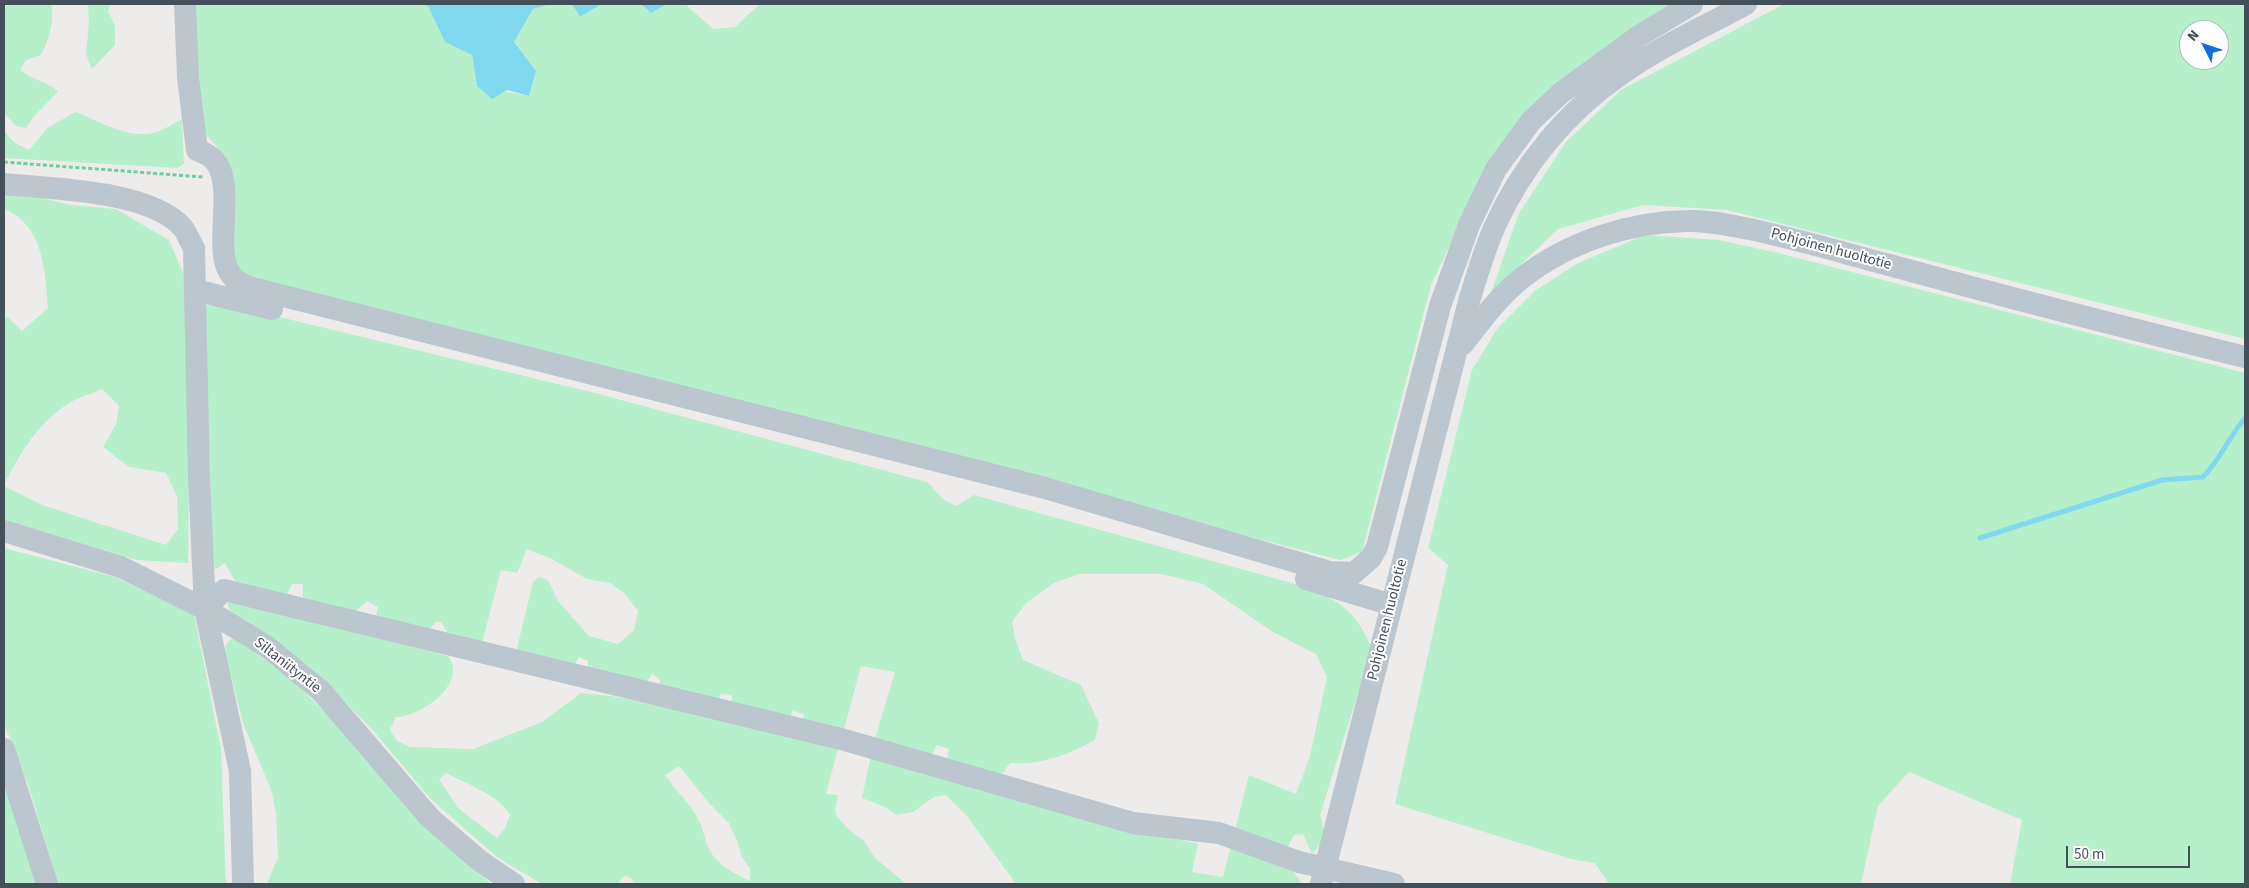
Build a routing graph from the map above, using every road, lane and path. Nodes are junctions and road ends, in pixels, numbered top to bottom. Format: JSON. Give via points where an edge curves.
{"nodes":[{"id":1,"x":186,"y":4,"type":"edge"},
{"id":2,"x":1692,"y":4,"type":"edge"},
{"id":3,"x":1746,"y":4,"type":"edge"},
{"id":4,"x":4,"y":162,"type":"edge"},
{"id":5,"x":222,"y":178,"type":"junction"},
{"id":6,"x":4,"y":184,"type":"edge"},
{"id":7,"x":195,"y":290,"type":"junction"},
{"id":8,"x":1456,"y":355,"type":"junction"},
{"id":9,"x":2245,"y":356,"type":"edge"},
{"id":10,"x":4,"y":531,"type":"edge"},
{"id":11,"x":1392,"y":605,"type":"junction"},
{"id":12,"x":205,"y":609,"type":"junction"},
{"id":13,"x":4,"y":749,"type":"edge"},
{"id":14,"x":1323,"y":876,"type":"edge"},
{"id":15,"x":1379,"y":883,"type":"edge"},
{"id":16,"x":47,"y":884,"type":"edge"},
{"id":17,"x":243,"y":884,"type":"edge"},
{"id":18,"x":514,"y":884,"type":"edge"}],
"edges":[{"from":1,"to":5,"type":"lane","via":[[188,78],[197,150],[211,157],[220,168]]},
{"from":2,"to":5,"type":"lane","via":[[1639,36],[1562,93],[1531,121],[1496,169],[1469,225],[1440,306],[1377,547],[1371,558],[1354,573],[1330,572],[1097,502],[248,287],[232,276],[224,258]]},
{"from":3,"to":8,"type":"lane","name":"Pohjoinen huoltotie","via":[[1620,75],[1569,118],[1543,147],[1514,191],[1485,250]]},
{"from":4,"to":5,"type":"path"},
{"from":6,"to":7,"type":"lane","via":[[126,198],[159,210],[182,227],[194,248]]},
{"from":7,"to":11,"type":"lane","via":[[966,481],[1220,552]]},
{"from":7,"to":12,"type":"lane"},
{"from":8,"to":9,"type":"lane","name":"Pohjoinen huoltotie","via":[[1485,315],[1521,278],[1563,251],[1605,234],[1688,220],[1782,236],[2072,315]]},
{"from":8,"to":11,"type":"lane","name":"Pohjoinen huoltotie"},
{"from":10,"to":12,"type":"lane","name":"Siltaniityntie","via":[[121,567]]},
{"from":11,"to":14,"type":"lane","name":"Pohjoinen huoltotie"},
{"from":12,"to":14,"type":"lane","via":[[224,590],[841,740],[1133,823],[1219,833],[1299,862]]},
{"from":12,"to":17,"type":"lane","via":[[240,771]]},
{"from":12,"to":18,"type":"lane","name":"Siltaniityntie","via":[[266,646],[321,692],[430,818],[480,861]]},
{"from":13,"to":16,"type":"lane"},
{"from":14,"to":15,"type":"lane"}]}
